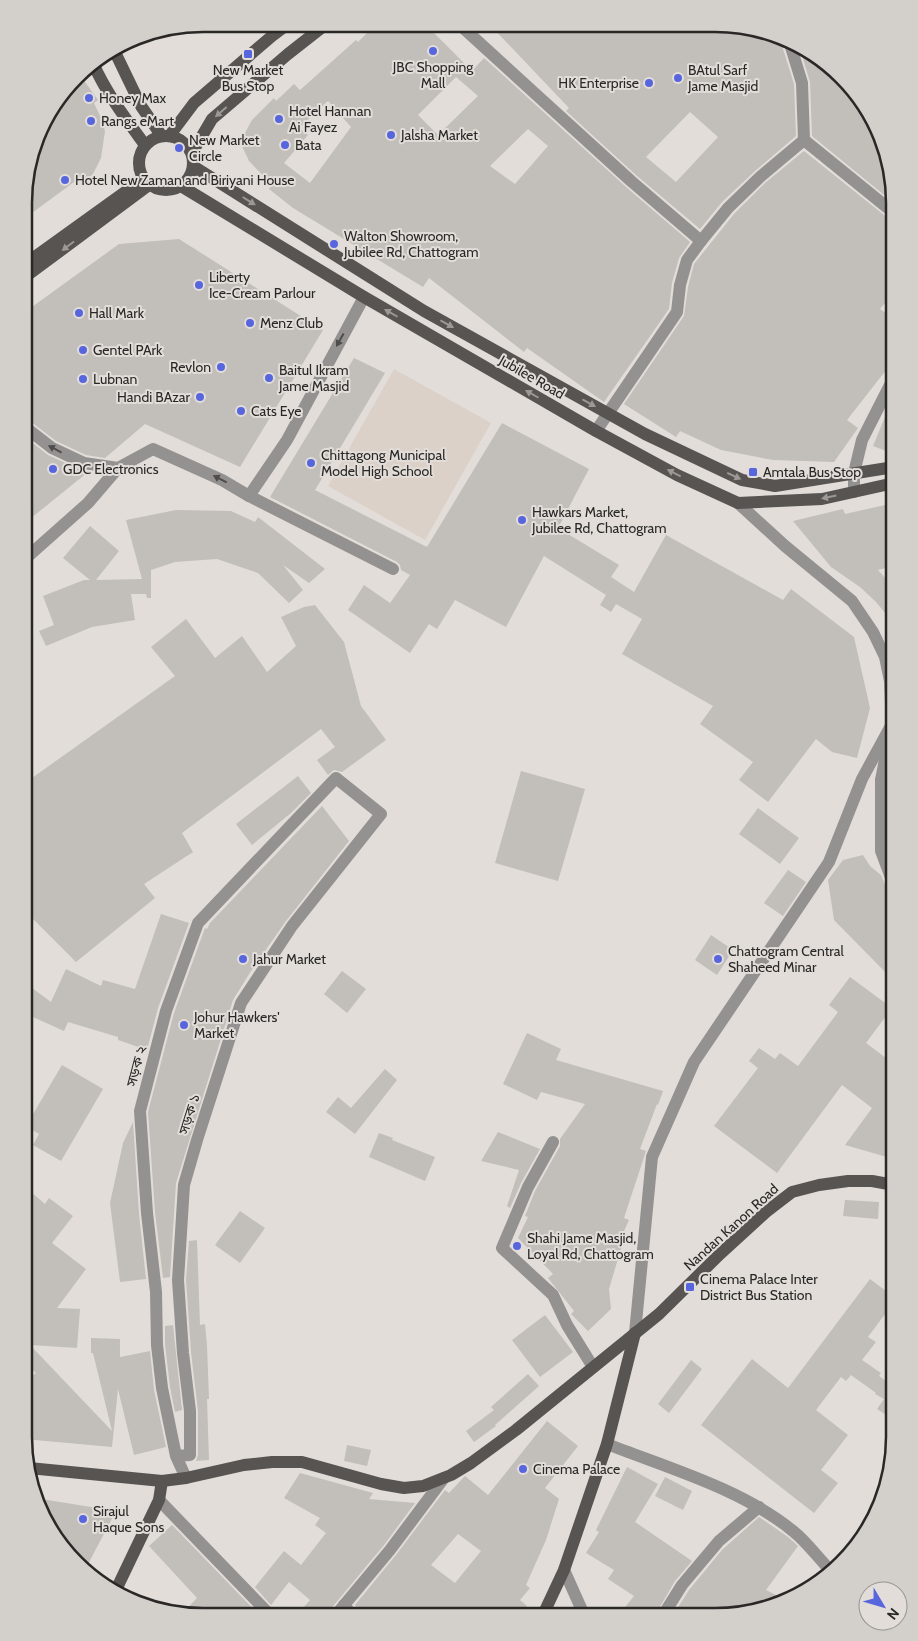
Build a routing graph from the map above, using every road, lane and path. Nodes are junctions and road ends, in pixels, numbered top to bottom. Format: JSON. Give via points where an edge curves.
{"nodes":[{"id":1,"x":277,"y":32,"type":"edge"},
{"id":2,"x":315,"y":32,"type":"edge"},
{"id":3,"x":468,"y":32,"type":"edge"},
{"id":4,"x":792,"y":51,"type":"edge"},
{"id":5,"x":117,"y":56,"type":"edge"},
{"id":6,"x":96,"y":70,"type":"edge"},
{"id":7,"x":166,"y":135,"type":"junction"},
{"id":8,"x":804,"y":140,"type":"junction"},
{"id":9,"x":145,"y":145,"type":"junction"},
{"id":10,"x":192,"y":153,"type":"junction"},
{"id":11,"x":193,"y":166,"type":"junction"},
{"id":12,"x":146,"y":182,"type":"junction"},
{"id":13,"x":181,"y":186,"type":"junction"},
{"id":14,"x":886,"y":207,"type":"edge"},
{"id":15,"x":701,"y":241,"type":"junction"},
{"id":16,"x":32,"y":259,"type":"edge"},
{"id":17,"x":32,"y":272,"type":"edge"},
{"id":18,"x":364,"y":297,"type":"junction"},
{"id":19,"x":886,"y":393,"type":"edge"},
{"id":20,"x":608,"y":413,"type":"junction"},
{"id":21,"x":596,"y":431,"type":"junction"},
{"id":22,"x":32,"y":432,"type":"edge"},
{"id":23,"x":118,"y":468,"type":"junction"},
{"id":24,"x":886,"y":468,"type":"edge"},
{"id":25,"x":854,"y":473,"type":"junction"},
{"id":26,"x":886,"y":485,"type":"edge"},
{"id":27,"x":854,"y":492,"type":"junction"},
{"id":28,"x":250,"y":496,"type":"junction"},
{"id":29,"x":738,"y":503,"type":"junction"},
{"id":30,"x":32,"y":553,"type":"edge"},
{"id":31,"x":393,"y":569,"type":"dead end"},
{"id":32,"x":886,"y":664,"type":"edge"},
{"id":33,"x":886,"y":735,"type":"edge"},
{"id":34,"x":886,"y":758,"type":"edge"},
{"id":35,"x":881,"y":780,"type":"junction"},
{"id":36,"x":886,"y":782,"type":"edge"},
{"id":37,"x":363,"y":801,"type":"joint"},
{"id":38,"x":885,"y":863,"type":"edge"},
{"id":39,"x":553,"y":1142,"type":"dead end"},
{"id":40,"x":885,"y":1183,"type":"edge"},
{"id":41,"x":635,"y":1333,"type":"junction"},
{"id":42,"x":593,"y":1367,"type":"junction"},
{"id":43,"x":607,"y":1444,"type":"junction"},
{"id":44,"x":176,"y":1456,"type":"junction"},
{"id":45,"x":36,"y":1469,"type":"edge"},
{"id":46,"x":186,"y":1478,"type":"junction"},
{"id":47,"x":444,"y":1478,"type":"junction"},
{"id":48,"x":162,"y":1480,"type":"junction"},
{"id":49,"x":159,"y":1500,"type":"junction"},
{"id":50,"x":759,"y":1507,"type":"junction"},
{"id":51,"x":827,"y":1566,"type":"edge"},
{"id":52,"x":564,"y":1570,"type":"junction"},
{"id":53,"x":118,"y":1586,"type":"edge"},
{"id":54,"x":344,"y":1605,"type":"junction"},
{"id":55,"x":264,"y":1608,"type":"edge"},
{"id":56,"x":342,"y":1608,"type":"edge"},
{"id":57,"x":346,"y":1608,"type":"edge"},
{"id":58,"x":546,"y":1608,"type":"edge"},
{"id":59,"x":581,"y":1608,"type":"edge"},
{"id":60,"x":668,"y":1608,"type":"edge"}],
"edges":[{"from":1,"to":7,"type":"main road","via":[[194,103]]},
{"from":2,"to":10,"type":"main road","one_way":true,"via":[[212,119]]},
{"from":3,"to":15,"type":"street","via":[[631,182]]},
{"from":4,"to":8,"type":"street","via":[[802,83]]},
{"from":5,"to":7,"type":"main road","via":[[141,106]]},
{"from":6,"to":9,"type":"main road"},
{"from":7,"to":9,"type":"main road"},
{"from":7,"to":10,"type":"main road","via":[[179,138]]},
{"from":8,"to":14,"type":"street"},
{"from":8,"to":15,"type":"street","via":[[728,208]]},
{"from":9,"to":12,"type":"main road","via":[[138,162]]},
{"from":10,"to":11,"type":"main road"},
{"from":11,"to":13,"type":"main road"},
{"from":11,"to":20,"type":"main road","one_way":true,"via":[[424,311]]},
{"from":12,"to":13,"type":"main road","via":[[165,190]]},
{"from":12,"to":16,"type":"main road"},
{"from":12,"to":17,"type":"main road","one_way":true},
{"from":13,"to":18,"type":"main road","name":"Jubilee Road"},
{"from":15,"to":20,"type":"street","via":[[687,260],[677,312]]},
{"from":21,"to":18,"type":"main road","name":"Jubilee Road","one_way":true},
{"from":18,"to":28,"type":"street","one_way":true,"via":[[287,440]]},
{"from":19,"to":25,"type":"street","via":[[862,440]]},
{"from":20,"to":21,"type":"street"},
{"from":20,"to":25,"type":"main road","one_way":true,"via":[[742,480],[775,486]]},
{"from":29,"to":21,"type":"main road","name":"Jubilee Road","one_way":true,"via":[[677,475]]},
{"from":23,"to":22,"type":"street","one_way":true,"via":[[84,463],[52,448]]},
{"from":28,"to":23,"type":"street","one_way":true,"via":[[153,449]]},
{"from":23,"to":30,"type":"street","via":[[88,503]]},
{"from":24,"to":25,"type":"main road"},
{"from":25,"to":27,"type":"street"},
{"from":26,"to":27,"type":"main road","name":"Jubilee Road"},
{"from":27,"to":29,"type":"main road","name":"Jubilee Road","one_way":true,"via":[[822,499]]},
{"from":28,"to":31,"type":"street"},
{"from":29,"to":32,"type":"street","via":[[852,600],[873,632]]},
{"from":33,"to":41,"type":"street","via":[[862,779],[829,862],[694,1062],[652,1157]]},
{"from":34,"to":35,"type":"street"},
{"from":35,"to":36,"type":"street"},
{"from":35,"to":38,"type":"street","via":[[881,851]]},
{"from":37,"to":44,"type":"street","name":"সড়ক ১","via":[[381,814],[292,926],[241,1003],[184,1185],[178,1280],[190,1411],[190,1455]]},
{"from":37,"to":44,"type":"street","name":"সড়ক ২","via":[[336,778],[198,923],[166,1011],[140,1111],[146,1213],[156,1292],[157,1345]]},
{"from":39,"to":42,"type":"street","via":[[528,1187],[502,1248],[553,1295]]},
{"from":40,"to":41,"type":"main road","name":"Nandan Kanon Road","via":[[848,1181],[792,1192]]},
{"from":41,"to":42,"type":"main road","name":"Nandan Kanon Road"},
{"from":41,"to":43,"type":"main road"},
{"from":42,"to":47,"type":"main road","name":"Nandan Kanon Road","via":[[516,1430]]},
{"from":43,"to":50,"type":"street"},
{"from":43,"to":52,"type":"main road"},
{"from":44,"to":46,"type":"street"},
{"from":45,"to":48,"type":"main road","name":"Nandan Kanon Road"},
{"from":46,"to":47,"type":"main road","name":"Nandan Kanon Road","via":[[244,1465],[302,1462],[404,1488],[423,1486]]},
{"from":46,"to":48,"type":"main road","name":"Nandan Kanon Road"},
{"from":47,"to":54,"type":"street"},
{"from":48,"to":49,"type":"main road"},
{"from":49,"to":53,"type":"main road"},
{"from":49,"to":55,"type":"street"},
{"from":50,"to":51,"type":"street","via":[[794,1531]]},
{"from":50,"to":60,"type":"street","via":[[719,1541],[682,1585]]},
{"from":52,"to":58,"type":"main road"},
{"from":52,"to":59,"type":"street"},
{"from":54,"to":56,"type":"street"},
{"from":54,"to":57,"type":"street"}]}
